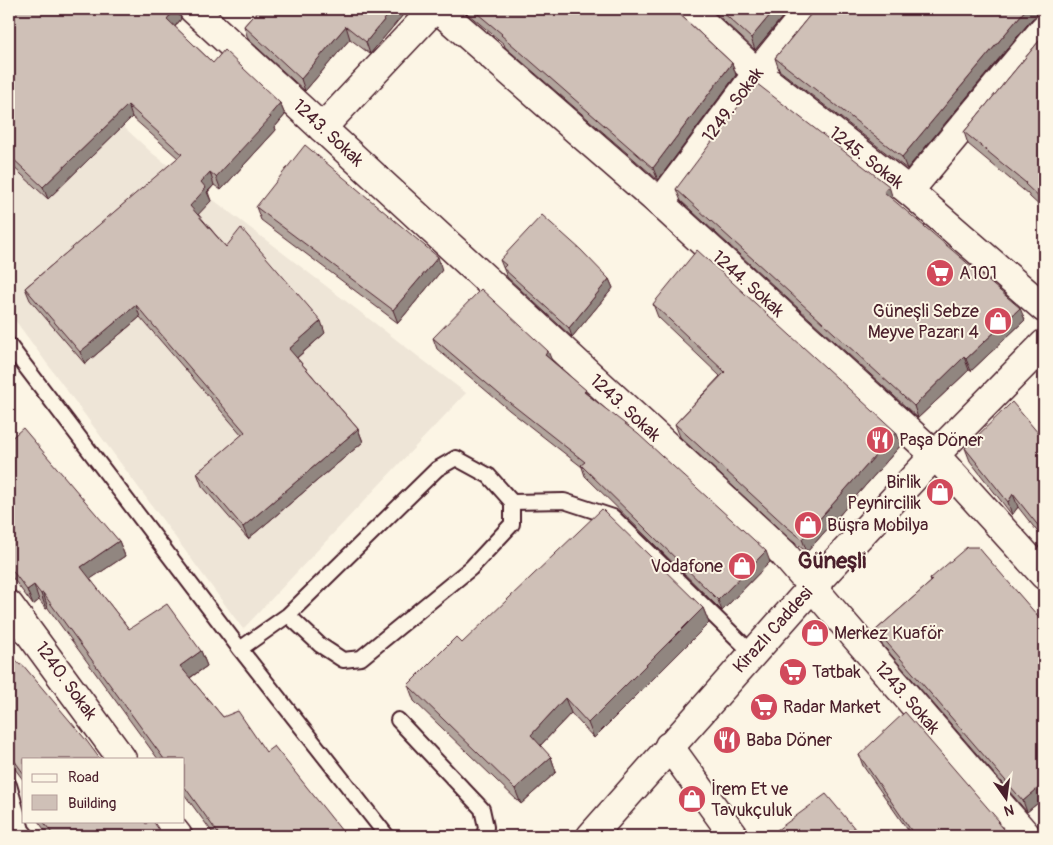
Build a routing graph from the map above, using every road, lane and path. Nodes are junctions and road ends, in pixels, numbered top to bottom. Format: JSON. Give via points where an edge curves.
{"nodes":[{"id":1,"x":193,"y":9,"type":"edge"},
{"id":2,"x":434,"y":9,"type":"edge"},
{"id":3,"x":438,"y":9,"type":"edge"},
{"id":4,"x":688,"y":9,"type":"edge"},
{"id":5,"x":808,"y":9,"type":"edge"},
{"id":6,"x":1044,"y":29,"type":"edge"},
{"id":7,"x":757,"y":73,"type":"junction"},
{"id":8,"x":322,"y":128,"type":"junction"},
{"id":9,"x":909,"y":191,"type":"junction"},
{"id":10,"x":660,"y":203,"type":"junction"},
{"id":11,"x":1044,"y":308,"type":"edge"},
{"id":12,"x":1044,"y":344,"type":"edge"},
{"id":13,"x":9,"y":345,"type":"edge"},
{"id":14,"x":935,"y":455,"type":"junction"},
{"id":15,"x":512,"y":502,"type":"junction"},
{"id":16,"x":1044,"y":576,"type":"edge"},
{"id":17,"x":812,"y":587,"type":"junction"},
{"id":18,"x":9,"y":605,"type":"edge"},
{"id":19,"x":288,"y":615,"type":"junction"},
{"id":20,"x":240,"y":649,"type":"junction"},
{"id":21,"x":752,"y":654,"type":"junction"},
{"id":22,"x":398,"y":720,"type":"dead end"},
{"id":23,"x":670,"y":746,"type":"junction"},
{"id":24,"x":121,"y":758,"type":"edge"},
{"id":25,"x":9,"y":785,"type":"edge"},
{"id":26,"x":167,"y":822,"type":"edge"},
{"id":27,"x":21,"y":834,"type":"edge"},
{"id":28,"x":178,"y":836,"type":"edge"},
{"id":29,"x":387,"y":836,"type":"edge"},
{"id":30,"x":484,"y":836,"type":"edge"},
{"id":31,"x":591,"y":836,"type":"edge"},
{"id":32,"x":734,"y":836,"type":"edge"},
{"id":33,"x":1027,"y":836,"type":"edge"}],
"edges":[{"from":1,"to":8,"type":"street","name":"1243. Sokak"},
{"from":2,"to":8,"type":"street"},
{"from":3,"to":10,"type":"street","name":"1244. Sokak"},
{"from":4,"to":7,"type":"street","name":"1245. Sokak"},
{"from":5,"to":7,"type":"street","name":"1249. Sokak"},
{"from":6,"to":9,"type":"street"},
{"from":7,"to":9,"type":"street","name":"1245. Sokak"},
{"from":7,"to":10,"type":"street","name":"1249. Sokak"},
{"from":8,"to":17,"type":"street","name":"1243. Sokak","via":[[783,553]]},
{"from":9,"to":11,"type":"street","name":"1245. Sokak"},
{"from":10,"to":14,"type":"street","name":"1244. Sokak"},
{"from":12,"to":14,"type":"street","name":"Kirazlı Caddesi"},
{"from":13,"to":20,"type":"lane"},
{"from":14,"to":16,"type":"street","name":"1244. Sokak"},
{"from":14,"to":17,"type":"street","name":"Kirazlı Caddesi"},
{"from":15,"to":19,"type":"lane","via":[[489,476],[456,458],[437,469]]},
{"from":15,"to":19,"type":"lane","via":[[512,524],[471,568],[361,658],[343,660],[320,645]]},
{"from":15,"to":21,"type":"lane","via":[[564,501],[613,517]]},
{"from":17,"to":21,"type":"street","name":"Kirazlı Caddesi"},
{"from":17,"to":33,"type":"street","name":"1243. Sokak"},
{"from":18,"to":24,"type":"street","name":"1240. Sokak"},
{"from":19,"to":20,"type":"lane"},
{"from":20,"to":29,"type":"lane"},
{"from":21,"to":23,"type":"street","name":"Kirazlı Caddesi"},
{"from":22,"to":30,"type":"lane","via":[[482,809],[486,827]]},
{"from":23,"to":31,"type":"street","name":"Kirazlı Caddesi"},
{"from":23,"to":32,"type":"street"},
{"from":25,"to":27,"type":"lane"},
{"from":26,"to":28,"type":"street"}]}
